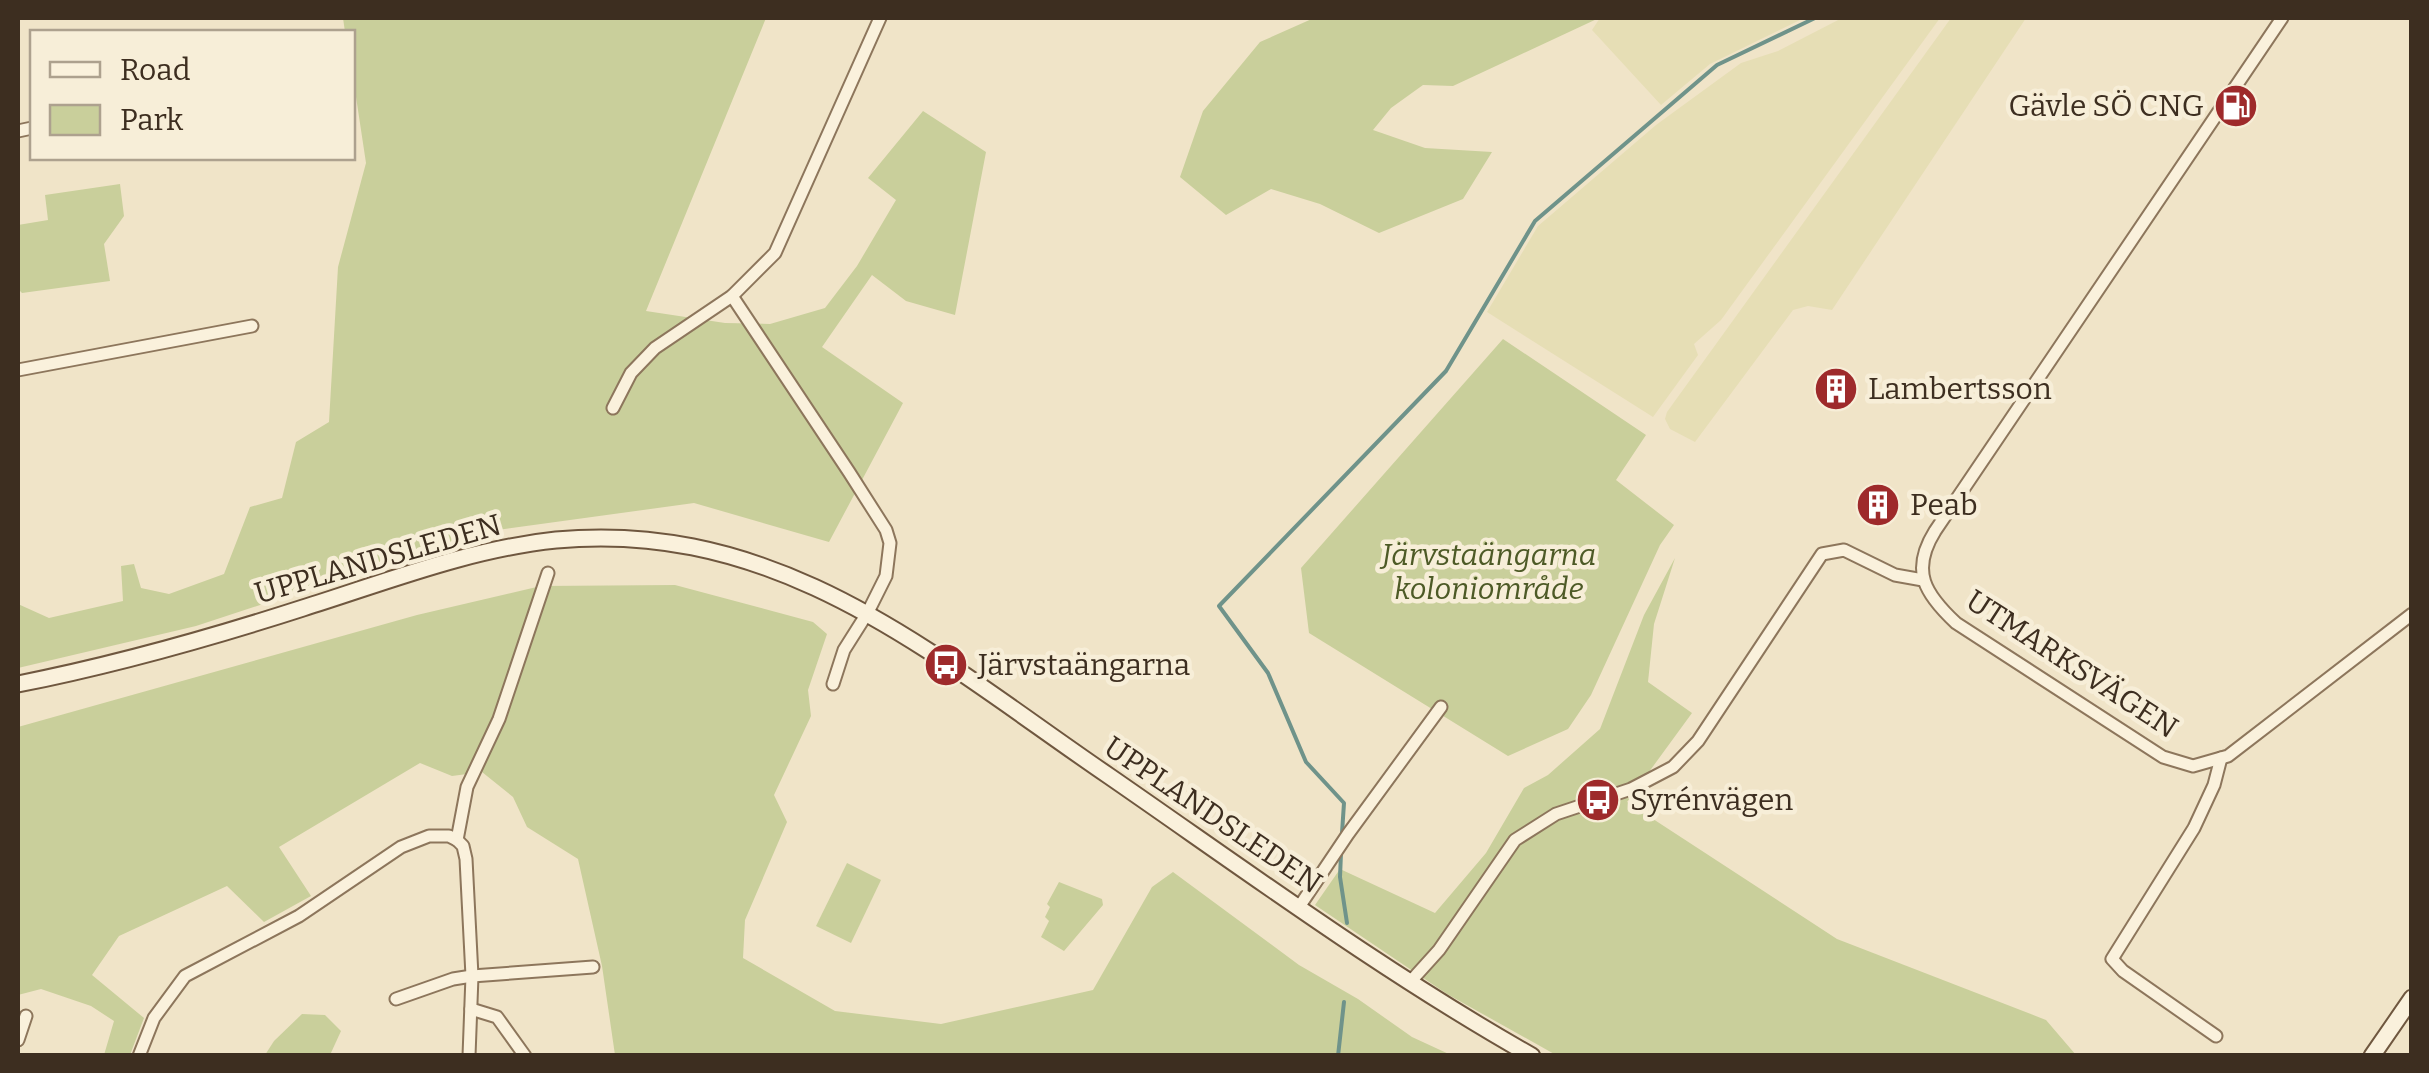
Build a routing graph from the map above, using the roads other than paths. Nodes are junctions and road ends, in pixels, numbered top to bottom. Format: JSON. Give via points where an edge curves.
{"nodes":[{"id":1,"x":880,"y":18,"type":"edge"},
{"id":2,"x":2282,"y":18,"type":"edge"},
{"id":3,"x":732,"y":296,"type":"junction"},
{"id":4,"x":252,"y":326,"type":"dead end"},
{"id":5,"x":18,"y":370,"type":"edge"},
{"id":6,"x":613,"y":408,"type":"dead end"},
{"id":7,"x":548,"y":573,"type":"dead end"},
{"id":8,"x":1923,"y":580,"type":"junction"},
{"id":9,"x":868,"y":612,"type":"junction"},
{"id":10,"x":2412,"y":614,"type":"edge"},
{"id":11,"x":18,"y":684,"type":"edge"},
{"id":12,"x":833,"y":684,"type":"dead end"},
{"id":13,"x":1442,"y":707,"type":"dead end"},
{"id":14,"x":2221,"y":758,"type":"junction"},
{"id":15,"x":457,"y":840,"type":"junction"},
{"id":16,"x":1299,"y":907,"type":"junction"},
{"id":17,"x":593,"y":967,"type":"dead end"},
{"id":18,"x":472,"y":976,"type":"junction"},
{"id":19,"x":1411,"y":981,"type":"junction"},
{"id":20,"x":2412,"y":998,"type":"edge"},
{"id":21,"x":396,"y":999,"type":"dead end"},
{"id":22,"x":471,"y":1009,"type":"junction"},
{"id":23,"x":26,"y":1016,"type":"dead end"},
{"id":24,"x":2216,"y":1036,"type":"dead end"},
{"id":25,"x":18,"y":1040,"type":"edge"},
{"id":26,"x":139,"y":1056,"type":"edge"},
{"id":27,"x":468,"y":1056,"type":"edge"},
{"id":28,"x":525,"y":1056,"type":"edge"},
{"id":29,"x":1532,"y":1056,"type":"edge"},
{"id":30,"x":2372,"y":1056,"type":"edge"}],
"edges":[{"from":1,"to":3,"type":"street","via":[[775,253]]},
{"from":2,"to":8,"type":"street","via":[[1936,531],[1923,556]]},
{"from":3,"to":6,"type":"street","via":[[656,348],[631,373]]},
{"from":3,"to":9,"type":"street","via":[[886,530],[888,568]]},
{"from":4,"to":5,"type":"street"},
{"from":7,"to":15,"type":"street","via":[[468,787]]},
{"from":8,"to":14,"type":"street","name":"UTMARKSVÄGEN","via":[[1956,623],[2163,757],[2193,766]]},
{"from":8,"to":19,"type":"street","via":[[1896,575],[1856,554],[1822,554],[1698,741],[1673,767],[1556,814],[1515,840]]},
{"from":9,"to":11,"type":"street","name":"UPPLANDSLEDEN","via":[[789,574],[702,548],[618,539],[551,541],[464,557],[241,628]]},
{"from":9,"to":12,"type":"street"},
{"from":9,"to":16,"type":"street","name":"UPPLANDSLEDEN"},
{"from":10,"to":14,"type":"street"},
{"from":13,"to":16,"type":"street"},
{"from":14,"to":24,"type":"street","via":[[2194,828],[2112,959]]},
{"from":15,"to":18,"type":"street","via":[[466,859]]},
{"from":15,"to":26,"type":"street","via":[[429,836],[401,848],[299,916],[184,976],[154,1018]]},
{"from":16,"to":19,"type":"street","name":"UPPLANDSLEDEN"},
{"from":17,"to":18,"type":"street"},
{"from":18,"to":21,"type":"street"},
{"from":18,"to":22,"type":"street"},
{"from":19,"to":29,"type":"street","name":"UPPLANDSLEDEN"},
{"from":20,"to":30,"type":"street"},
{"from":22,"to":27,"type":"street"},
{"from":22,"to":28,"type":"street","via":[[497,1018]]},
{"from":23,"to":25,"type":"street"}]}
